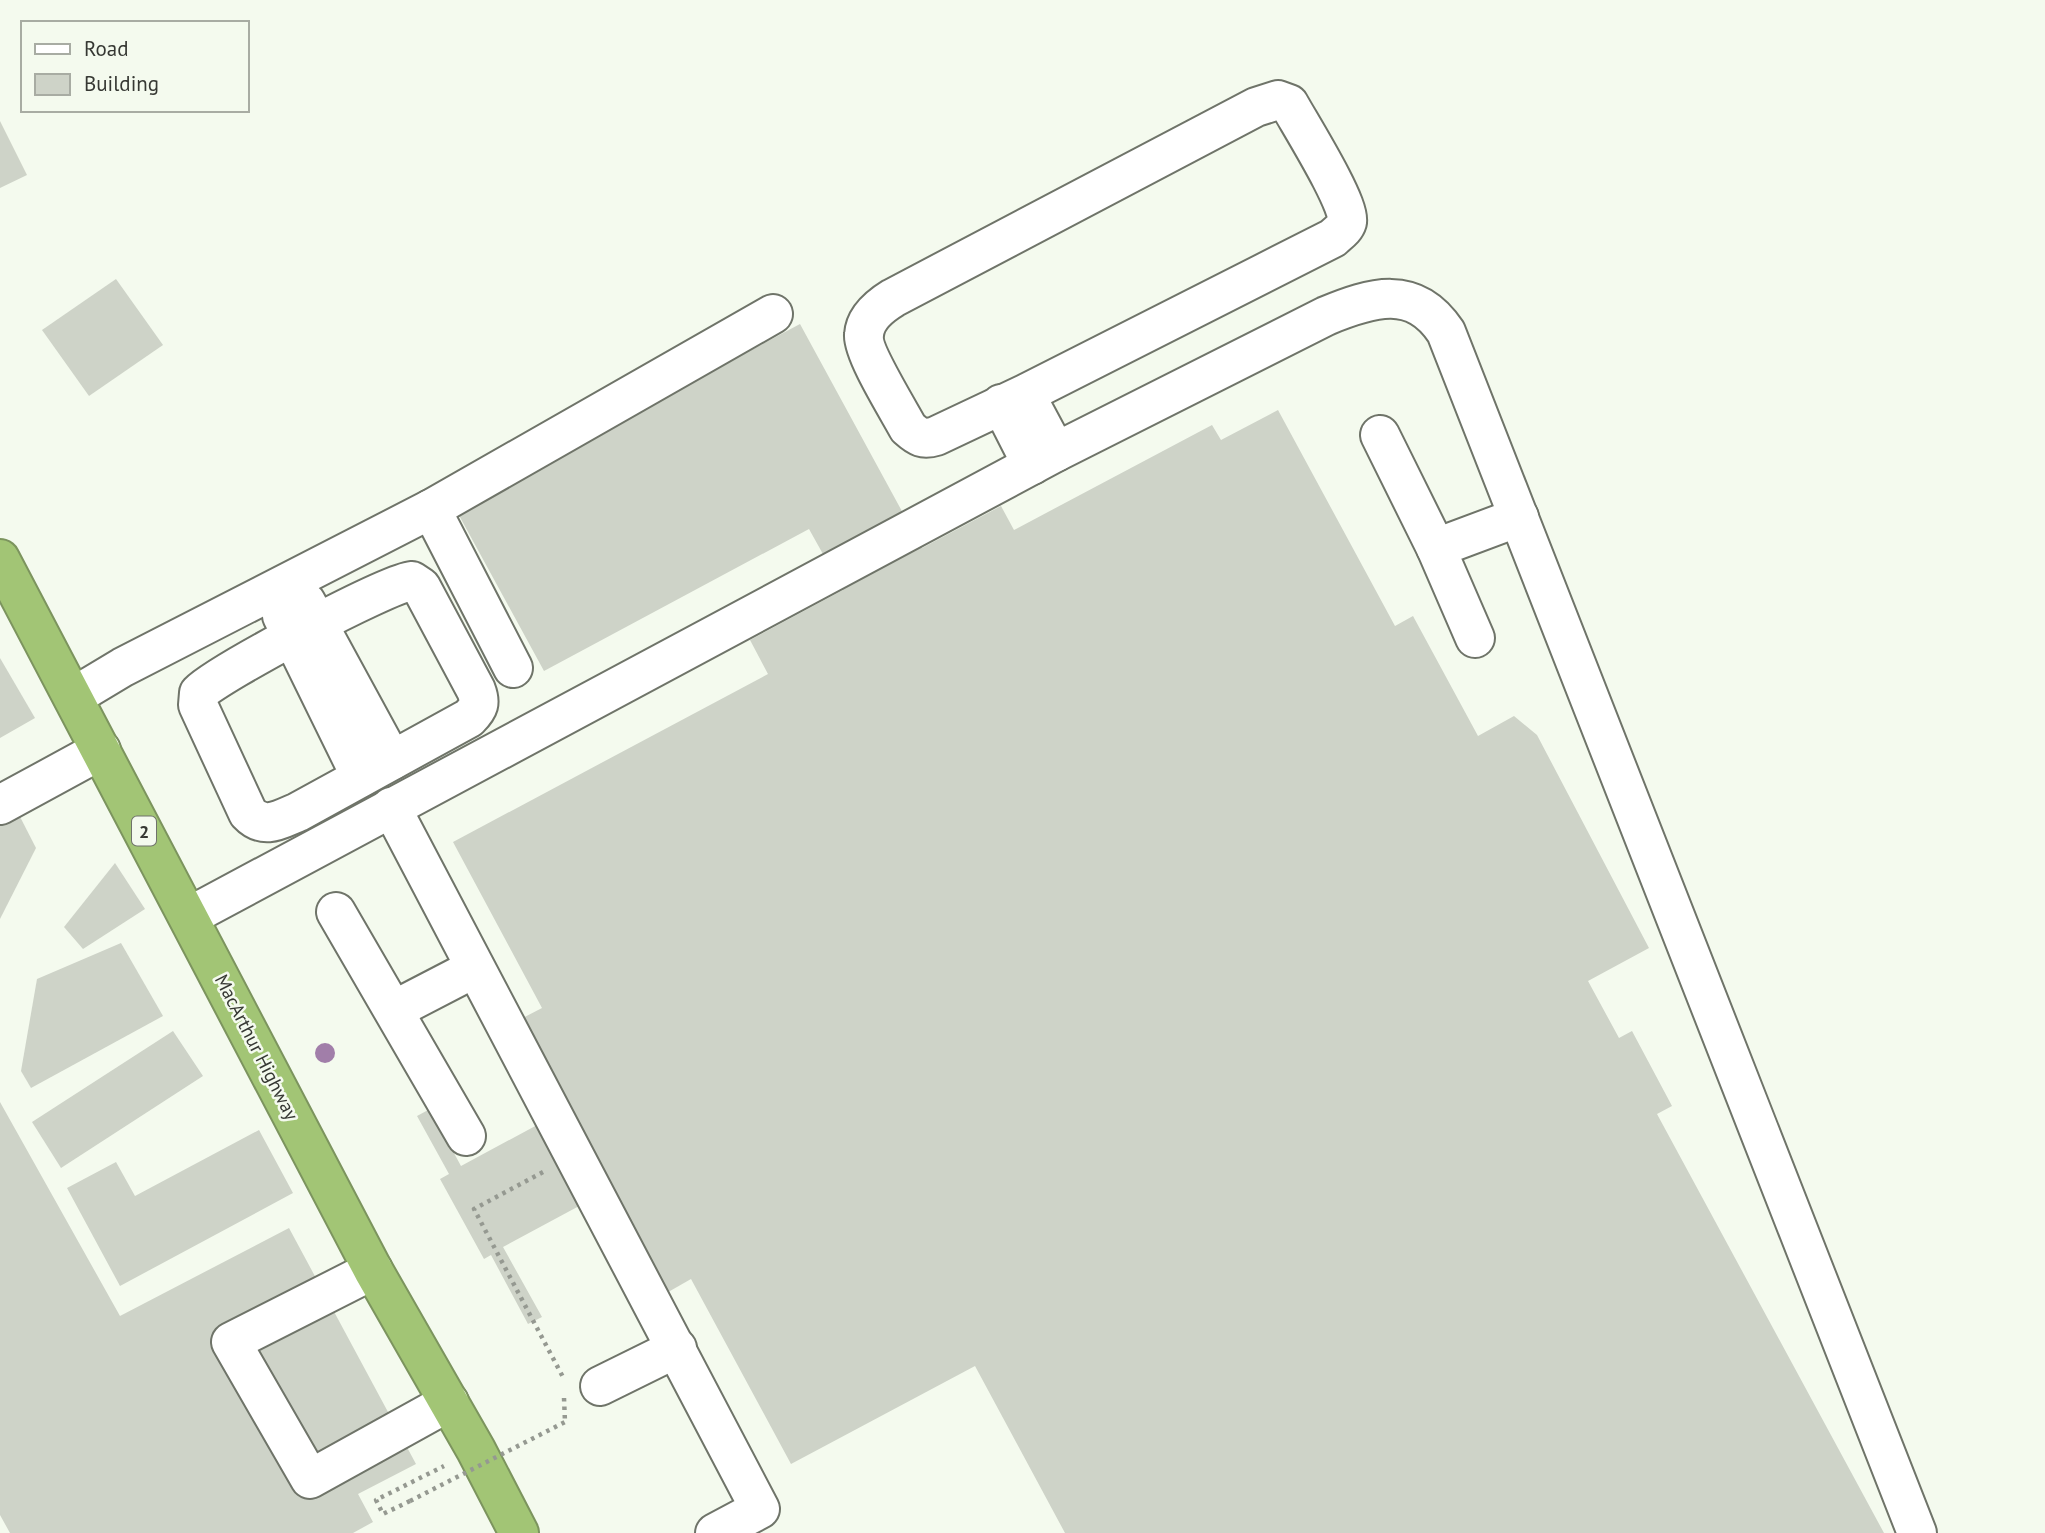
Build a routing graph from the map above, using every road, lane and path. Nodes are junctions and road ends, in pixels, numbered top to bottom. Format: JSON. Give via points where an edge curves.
{"nodes":[{"id":1,"x":773,"y":314,"type":"dead end"},
{"id":2,"x":1013,"y":399,"type":"junction"},
{"id":3,"x":1380,"y":435,"type":"dead end"},
{"id":4,"x":1044,"y":459,"type":"junction"},
{"id":5,"x":431,"y":509,"type":"junction"},
{"id":6,"x":1519,"y":517,"type":"junction"},
{"id":7,"x":1436,"y":548,"type":"junction"},
{"id":8,"x":0,"y":559,"type":"edge"},
{"id":9,"x":281,"y":585,"type":"junction"},
{"id":10,"x":306,"y":630,"type":"junction"},
{"id":11,"x":1475,"y":638,"type":"dead end"},
{"id":12,"x":513,"y":668,"type":"dead end"},
{"id":13,"x":73,"y":697,"type":"junction"},
{"id":14,"x":101,"y":750,"type":"junction"},
{"id":15,"x":376,"y":769,"type":"junction"},
{"id":16,"x":0,"y":805,"type":"edge"},
{"id":17,"x":391,"y":807,"type":"junction"},
{"id":18,"x":336,"y":912,"type":"dead end"},
{"id":19,"x":190,"y":916,"type":"junction"},
{"id":20,"x":480,"y":977,"type":"junction"},
{"id":21,"x":399,"y":1018,"type":"junction"},
{"id":22,"x":466,"y":1136,"type":"dead end"},
{"id":23,"x":575,"y":1155,"type":"junction"},
{"id":24,"x":373,"y":1270,"type":"junction"},
{"id":25,"x":671,"y":1339,"type":"junction"},
{"id":26,"x":550,"y":1350,"type":"dead end"},
{"id":27,"x":595,"y":1376,"type":"dead end"},
{"id":28,"x":449,"y":1402,"type":"junction"},
{"id":29,"x":565,"y":1422,"type":"dead end"},
{"id":30,"x":476,"y":1450,"type":"junction"},
{"id":31,"x":518,"y":1533,"type":"edge"},
{"id":32,"x":715,"y":1533,"type":"edge"},
{"id":33,"x":1917,"y":1533,"type":"edge"}],
"edges":[{"from":1,"to":5,"type":"lane"},
{"from":2,"to":2,"type":"lane","via":[[1333,238],[1344,228],[1348,220],[1343,201],[1289,104],[1278,100],[1256,107],[878,307],[864,336],[868,351],[908,428],[918,437],[936,436]]},
{"from":2,"to":4,"type":"lane"},
{"from":3,"to":7,"type":"lane"},
{"from":4,"to":6,"type":"lane","via":[[1364,300],[1415,302],[1435,314],[1446,332]]},
{"from":4,"to":17,"type":"lane"},
{"from":5,"to":9,"type":"lane"},
{"from":5,"to":12,"type":"lane"},
{"from":6,"to":7,"type":"lane"},
{"from":6,"to":33,"type":"lane"},
{"from":7,"to":11,"type":"lane"},
{"from":8,"to":13,"type":"highway","name":"MacArthur Highway","number":"2"},
{"from":9,"to":10,"type":"lane"},
{"from":9,"to":13,"type":"lane"},
{"from":10,"to":15,"type":"lane"},
{"from":10,"to":15,"type":"lane","via":[[412,580],[421,587],[476,690],[479,705],[469,718]]},
{"from":10,"to":15,"type":"lane","via":[[199,692],[197,699],[248,813],[255,820],[272,823]]},
{"from":13,"to":14,"type":"highway","name":"MacArthur Highway","number":"2"},
{"from":14,"to":16,"type":"lane"},
{"from":14,"to":19,"type":"highway","name":"MacArthur Highway","number":"2"},
{"from":17,"to":19,"type":"lane"},
{"from":17,"to":20,"type":"lane"},
{"from":18,"to":21,"type":"lane"},
{"from":19,"to":24,"type":"highway","name":"MacArthur Highway","number":"2"},
{"from":20,"to":21,"type":"lane"},
{"from":20,"to":23,"type":"lane"},
{"from":21,"to":22,"type":"lane"},
{"from":23,"to":25,"type":"lane"},
{"from":23,"to":26,"type":"path","via":[[474,1209]]},
{"from":24,"to":28,"type":"highway","name":"MacArthur Highway","number":"2"},
{"from":24,"to":28,"type":"lane","via":[[231,1342],[310,1479]]},
{"from":25,"to":27,"type":"lane"},
{"from":25,"to":32,"type":"lane","via":[[760,1509]]},
{"from":28,"to":30,"type":"highway","name":"MacArthur Highway","number":"2"},
{"from":29,"to":30,"type":"path","bridge":true,"via":[[383,1514],[376,1500]]},
{"from":30,"to":31,"type":"highway","name":"MacArthur Highway","number":"2"}]}
